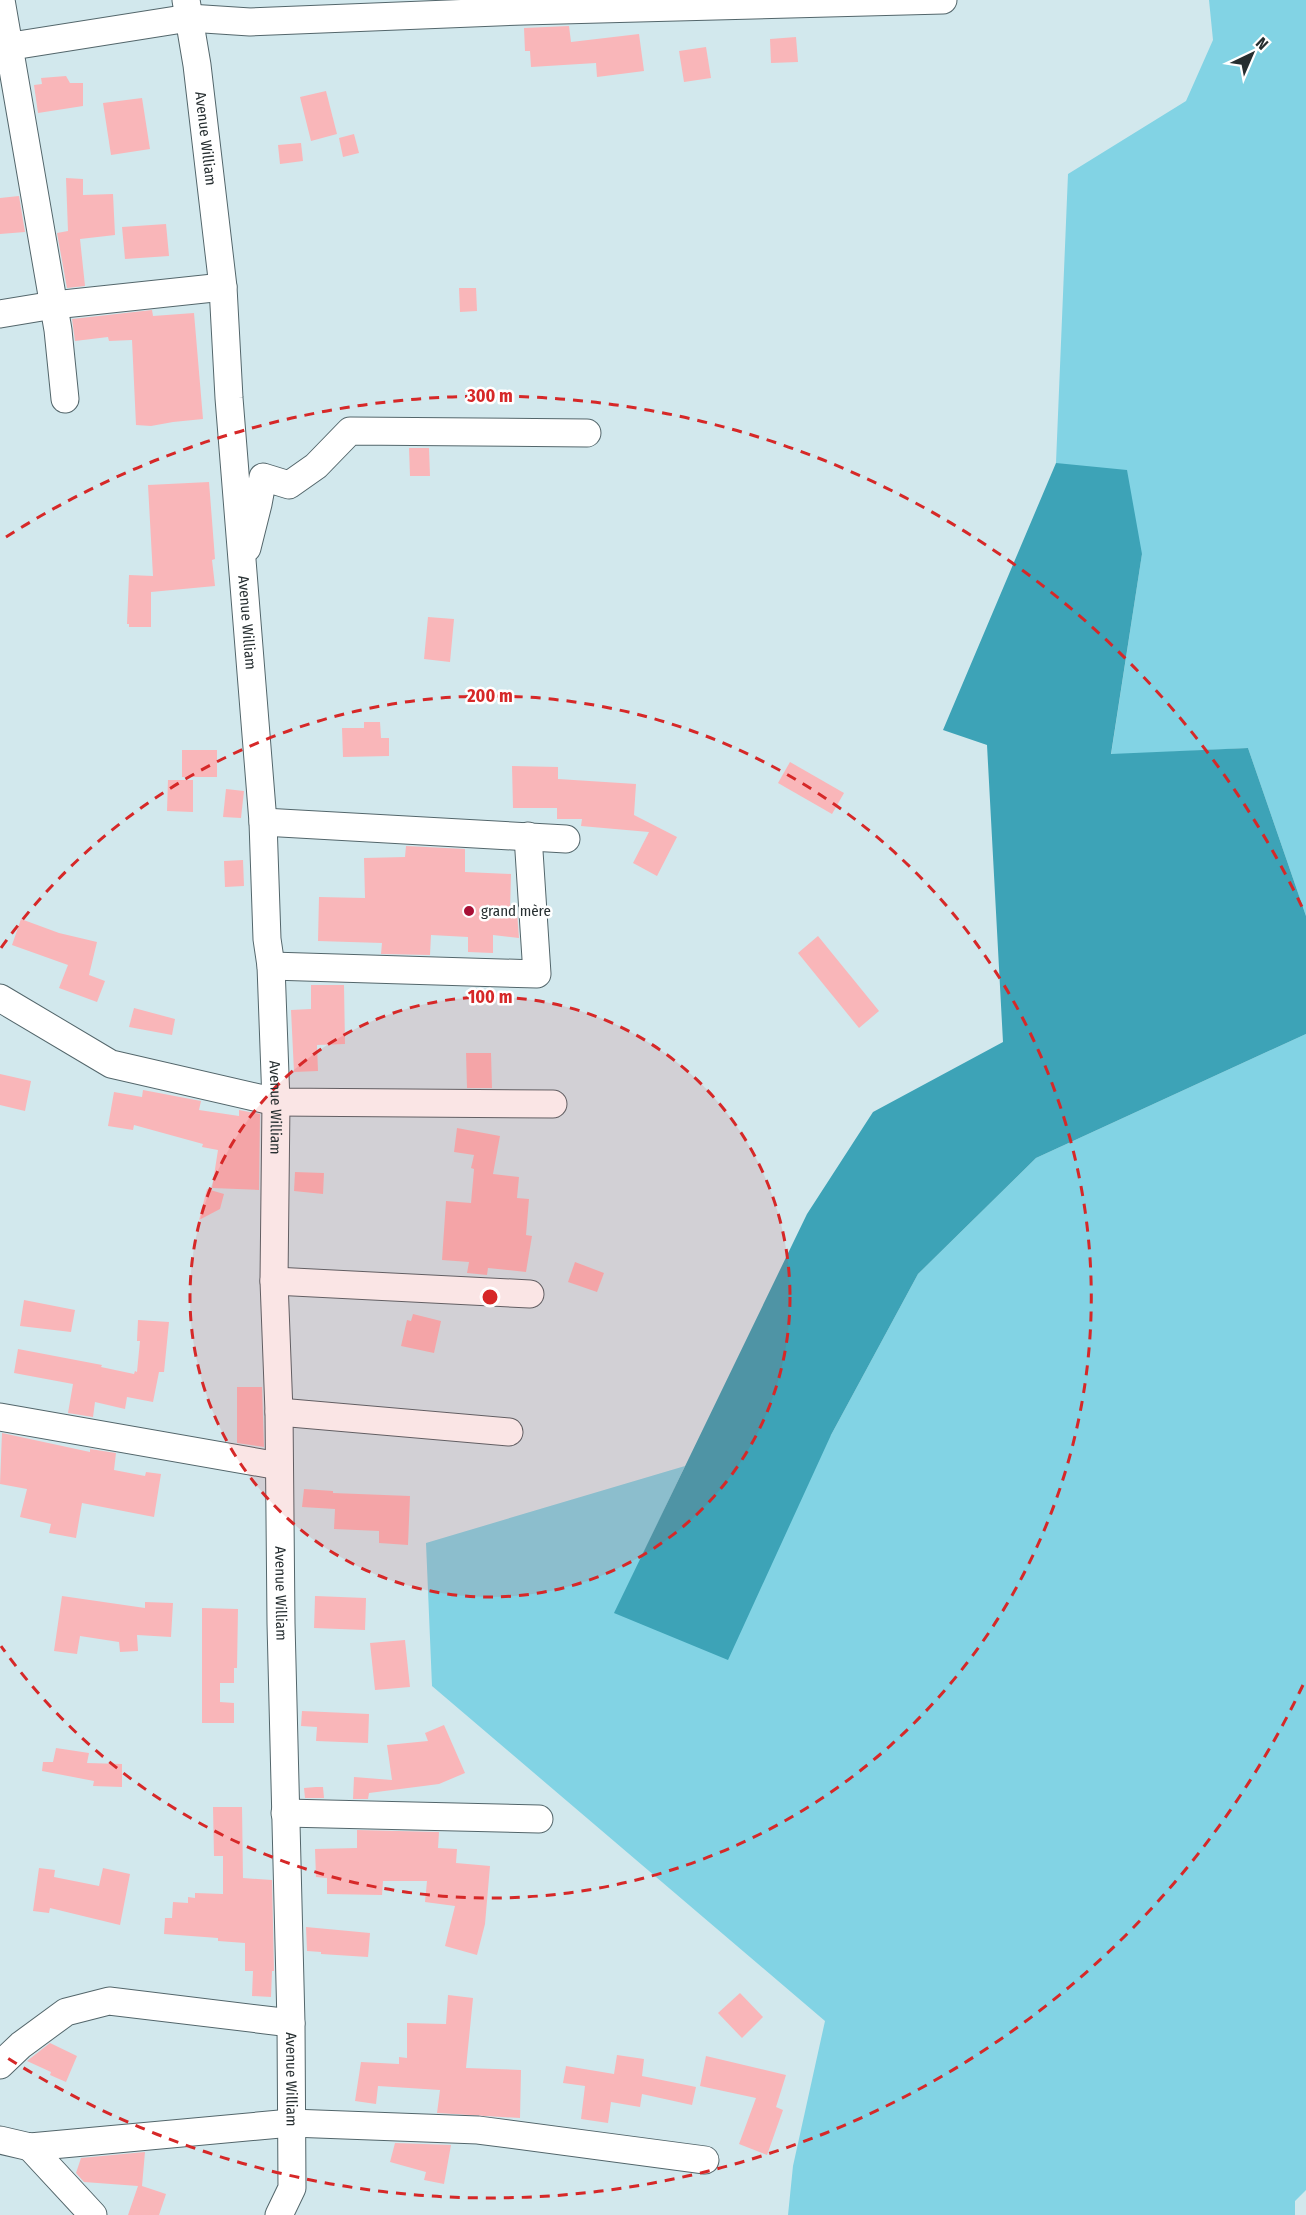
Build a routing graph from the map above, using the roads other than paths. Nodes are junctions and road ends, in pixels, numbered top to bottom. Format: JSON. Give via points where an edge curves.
{"nodes":[{"id":1,"x":1,"y":0,"type":"edge"},
{"id":2,"x":943,"y":0,"type":"edge"},
{"id":3,"x":187,"y":9,"type":"edge"},
{"id":4,"x":4,"y":48,"type":"edge"},
{"id":5,"x":223,"y":287,"type":"junction"},
{"id":6,"x":54,"y":305,"type":"junction"},
{"id":7,"x":0,"y":314,"type":"edge"},
{"id":8,"x":65,"y":399,"type":"dead end"},
{"id":9,"x":587,"y":434,"type":"dead end"},
{"id":10,"x":242,"y":570,"type":"junction"},
{"id":11,"x":263,"y":822,"type":"junction"},
{"id":12,"x":528,"y":836,"type":"junction"},
{"id":13,"x":566,"y":838,"type":"dead end"},
{"id":14,"x":271,"y":966,"type":"junction"},
{"id":15,"x":0,"y":998,"type":"edge"},
{"id":16,"x":276,"y":1102,"type":"junction"},
{"id":17,"x":554,"y":1104,"type":"dead end"},
{"id":18,"x":274,"y":1281,"type":"junction"},
{"id":19,"x":530,"y":1294,"type":"dead end"},
{"id":20,"x":279,"y":1412,"type":"junction"},
{"id":21,"x":0,"y":1417,"type":"edge"},
{"id":22,"x":509,"y":1432,"type":"dead end"},
{"id":23,"x":279,"y":1466,"type":"junction"},
{"id":24,"x":285,"y":1813,"type":"junction"},
{"id":25,"x":539,"y":1819,"type":"dead end"},
{"id":26,"x":291,"y":2023,"type":"junction"},
{"id":27,"x":0,"y":2065,"type":"edge"},
{"id":28,"x":291,"y":2123,"type":"junction"},
{"id":29,"x":0,"y":2140,"type":"edge"},
{"id":30,"x":30,"y":2147,"type":"junction"},
{"id":31,"x":705,"y":2160,"type":"dead end"},
{"id":32,"x":93,"y":2215,"type":"edge"},
{"id":33,"x":279,"y":2215,"type":"edge"}],
"edges":[{"from":1,"to":4,"type":"street"},
{"from":2,"to":3,"type":"street","via":[[250,22]]},
{"from":3,"to":4,"type":"street"},
{"from":3,"to":5,"type":"street","name":"Avenue William"},
{"from":4,"to":6,"type":"street"},
{"from":5,"to":6,"type":"street"},
{"from":5,"to":10,"type":"street","name":"Avenue William"},
{"from":6,"to":7,"type":"street"},
{"from":6,"to":8,"type":"street"},
{"from":9,"to":10,"type":"street","via":[[350,431],[316,466],[289,485],[263,477]]},
{"from":10,"to":11,"type":"street","name":"Avenue William"},
{"from":11,"to":12,"type":"street"},
{"from":11,"to":14,"type":"street","name":"Avenue William"},
{"from":12,"to":13,"type":"street"},
{"from":12,"to":14,"type":"street","via":[[537,974]]},
{"from":14,"to":16,"type":"street","name":"Avenue William"},
{"from":15,"to":16,"type":"street","via":[[111,1064]]},
{"from":16,"to":17,"type":"street"},
{"from":16,"to":18,"type":"street","name":"Avenue William"},
{"from":18,"to":19,"type":"street"},
{"from":18,"to":20,"type":"street","name":"Avenue William"},
{"from":20,"to":22,"type":"street"},
{"from":20,"to":23,"type":"street","name":"Avenue William"},
{"from":21,"to":23,"type":"street"},
{"from":23,"to":24,"type":"street","name":"Avenue William"},
{"from":24,"to":25,"type":"street"},
{"from":24,"to":26,"type":"street","name":"Avenue William"},
{"from":26,"to":27,"type":"street","via":[[109,2001],[66,2013]]},
{"from":26,"to":28,"type":"street","name":"Avenue William"},
{"from":28,"to":30,"type":"street"},
{"from":28,"to":31,"type":"street","via":[[478,2130]]},
{"from":28,"to":33,"type":"street","name":"Avenue William","via":[[291,2188]]},
{"from":29,"to":30,"type":"street"},
{"from":30,"to":32,"type":"street"}]}
